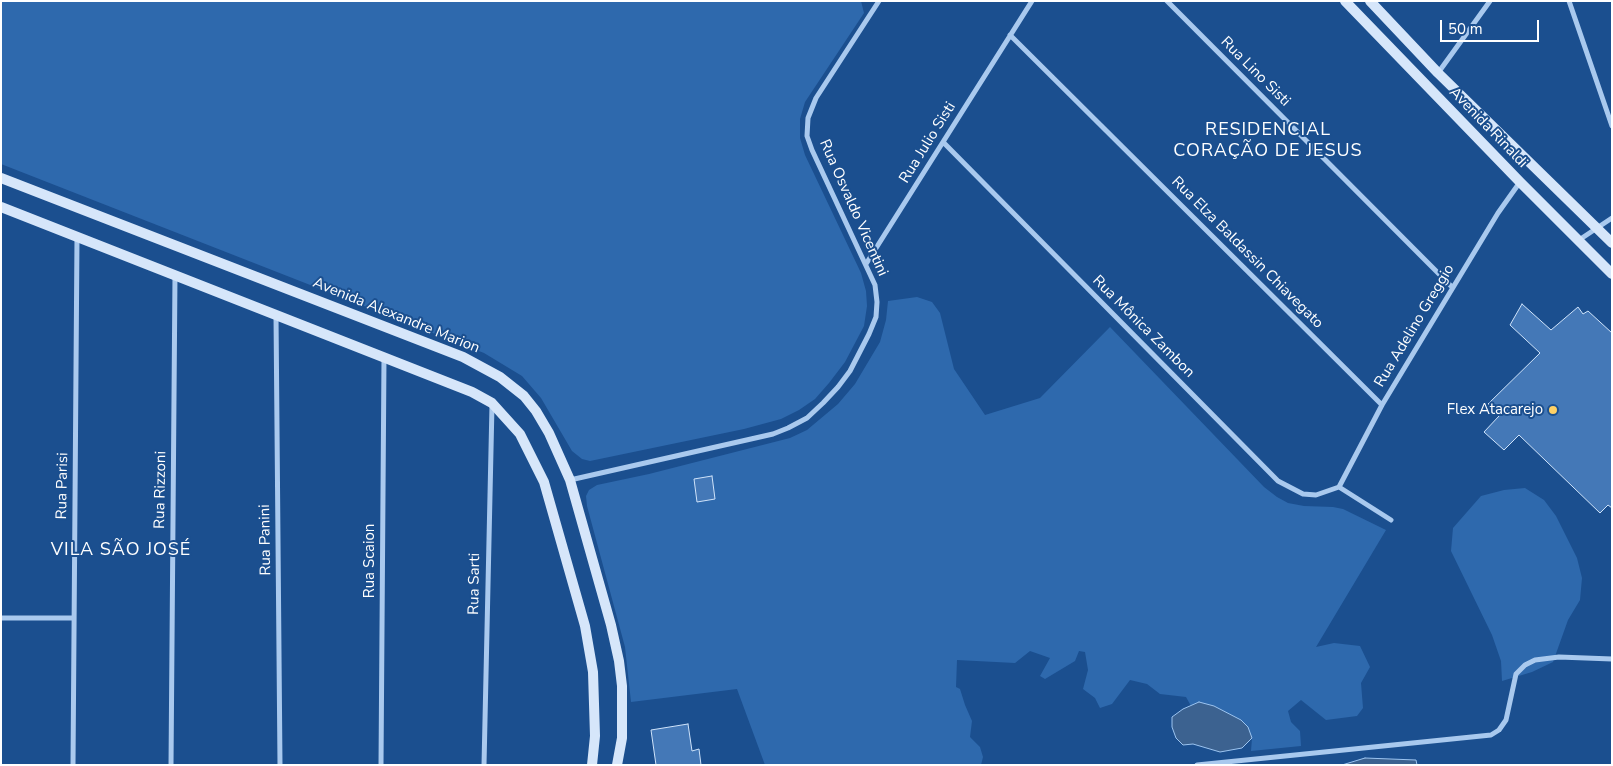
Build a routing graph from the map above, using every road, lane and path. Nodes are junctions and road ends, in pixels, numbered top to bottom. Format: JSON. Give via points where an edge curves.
{"nodes":[{"id":1,"x":879,"y":1,"type":"edge"},
{"id":2,"x":1032,"y":1,"type":"edge"},
{"id":3,"x":1167,"y":1,"type":"edge"},
{"id":4,"x":1370,"y":1,"type":"edge"},
{"id":5,"x":1490,"y":1,"type":"edge"},
{"id":6,"x":1569,"y":1,"type":"edge"},
{"id":7,"x":1347,"y":2,"type":"edge"},
{"id":8,"x":1010,"y":34,"type":"junction"},
{"id":9,"x":1438,"y":73,"type":"junction"},
{"id":10,"x":1612,"y":126,"type":"edge"},
{"id":11,"x":944,"y":143,"type":"junction"},
{"id":12,"x":1,"y":178,"type":"edge"},
{"id":13,"x":1520,"y":182,"type":"junction"},
{"id":14,"x":1,"y":206,"type":"edge"},
{"id":15,"x":1612,"y":218,"type":"edge"},
{"id":16,"x":1598,"y":228,"type":"junction"},
{"id":17,"x":77,"y":237,"type":"junction"},
{"id":18,"x":1579,"y":240,"type":"junction"},
{"id":19,"x":1612,"y":243,"type":"edge"},
{"id":20,"x":866,"y":264,"type":"junction"},
{"id":21,"x":1612,"y":274,"type":"edge"},
{"id":22,"x":175,"y":275,"type":"junction"},
{"id":23,"x":1452,"y":287,"type":"junction"},
{"id":24,"x":276,"y":315,"type":"junction"},
{"id":25,"x":384,"y":358,"type":"junction"},
{"id":26,"x":492,"y":403,"type":"junction"},
{"id":27,"x":1382,"y":405,"type":"junction"},
{"id":28,"x":570,"y":480,"type":"junction"},
{"id":29,"x":1339,"y":487,"type":"junction"},
{"id":30,"x":1391,"y":520,"type":"dead end"},
{"id":31,"x":1,"y":618,"type":"edge"},
{"id":32,"x":74,"y":618,"type":"junction"},
{"id":33,"x":1612,"y":659,"type":"edge"},
{"id":34,"x":73,"y":765,"type":"edge"},
{"id":35,"x":171,"y":765,"type":"edge"},
{"id":36,"x":280,"y":765,"type":"edge"},
{"id":37,"x":381,"y":765,"type":"edge"},
{"id":38,"x":484,"y":765,"type":"edge"},
{"id":39,"x":592,"y":765,"type":"edge"},
{"id":40,"x":617,"y":765,"type":"edge"},
{"id":41,"x":1197,"y":765,"type":"edge"}],
"edges":[{"from":1,"to":20,"type":"street","name":"Rua Osvaldo Vicentini","via":[[816,98],[808,118],[807,136]]},
{"from":2,"to":8,"type":"street","name":"Rua Julio Sisti"},
{"from":3,"to":23,"type":"street","name":"Rua Lino Sisti"},
{"from":4,"to":9,"type":"street","name":"Avenida Rinaldi"},
{"from":5,"to":9,"type":"street"},
{"from":6,"to":10,"type":"street"},
{"from":7,"to":13,"type":"street","name":"Avenida Rinaldi"},
{"from":8,"to":11,"type":"street","name":"Rua Julio Sisti"},
{"from":8,"to":27,"type":"street","name":"Rua Elza Baldassin Chiavegato"},
{"from":9,"to":16,"type":"street","name":"Avenida Rinaldi"},
{"from":11,"to":20,"type":"street","name":"Rua Julio Sisti"},
{"from":11,"to":29,"type":"street","name":"Rua Mônica Zambon","via":[[1278,481],[1303,494],[1316,495]]},
{"from":12,"to":28,"type":"street","name":"Avenida Alexandre Marion","via":[[463,357],[500,377],[524,396],[550,433]]},
{"from":13,"to":18,"type":"street","name":"Avenida Rinaldi"},
{"from":13,"to":23,"type":"street","name":"Rua Adelino Greggio"},
{"from":14,"to":17,"type":"street"},
{"from":15,"to":16,"type":"street"},
{"from":16,"to":18,"type":"street"},
{"from":16,"to":19,"type":"street","name":"Avenida Rinaldi"},
{"from":17,"to":22,"type":"street"},
{"from":17,"to":32,"type":"street","name":"Rua Parisi"},
{"from":18,"to":21,"type":"street","name":"Avenida Rinaldi"},
{"from":20,"to":28,"type":"street","name":"Rua Osvaldo Vicentini","via":[[875,285],[877,302],[869,334],[838,388],[806,418],[773,434]]},
{"from":22,"to":24,"type":"street"},
{"from":22,"to":35,"type":"street","name":"Rua Rizzoni"},
{"from":23,"to":27,"type":"street","name":"Rua Adelino Greggio"},
{"from":24,"to":25,"type":"street"},
{"from":24,"to":36,"type":"street","name":"Rua Panini"},
{"from":25,"to":26,"type":"street"},
{"from":25,"to":37,"type":"street","name":"Rua Scaion"},
{"from":26,"to":38,"type":"street","name":"Rua Sarti"},
{"from":26,"to":39,"type":"street","via":[[520,434],[544,482],[585,626],[593,672],[595,736]]},
{"from":27,"to":29,"type":"street","name":"Rua Adelino Greggio"},
{"from":28,"to":40,"type":"street","name":"Avenida Alexandre Marion","via":[[619,661],[622,738]]},
{"from":29,"to":30,"type":"street"},
{"from":31,"to":32,"type":"street"},
{"from":32,"to":34,"type":"street","name":"Rua Parisi"},
{"from":33,"to":41,"type":"street","via":[[1553,657],[1525,665],[1516,674],[1506,720],[1499,730],[1491,734]]}]}
